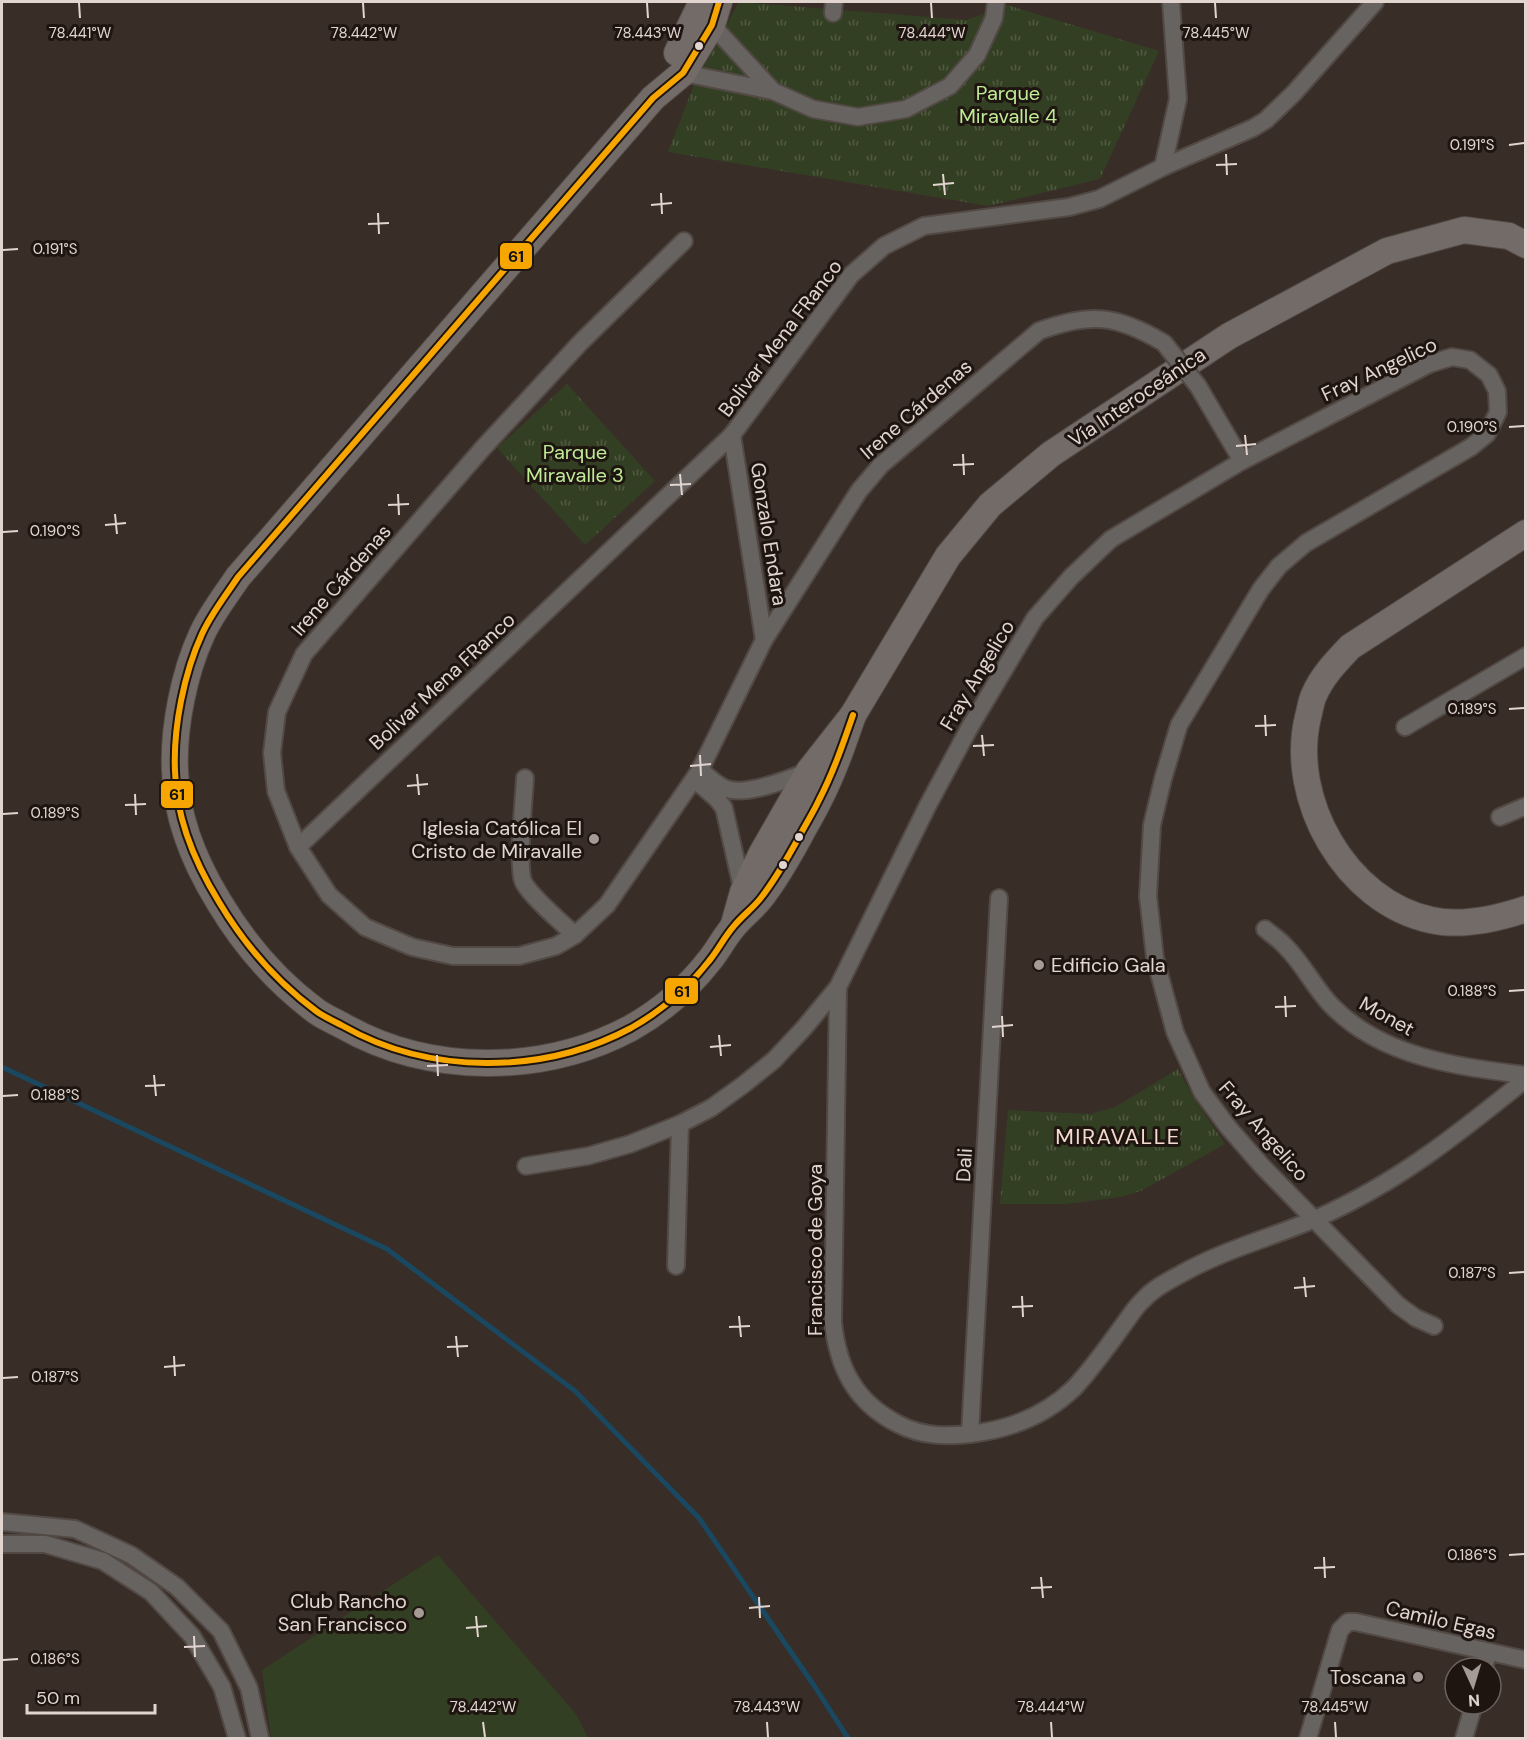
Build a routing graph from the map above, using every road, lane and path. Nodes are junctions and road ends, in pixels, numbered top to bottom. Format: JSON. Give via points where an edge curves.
{"nodes":[{"id":1,"x":702,"y":2,"type":"edge"},
{"id":2,"x":996,"y":2,"type":"edge"},
{"id":3,"x":1172,"y":2,"type":"edge"},
{"id":4,"x":1376,"y":2,"type":"edge"},
{"id":5,"x":715,"y":13,"type":"edge"},
{"id":6,"x":683,"y":73,"type":"junction"},
{"id":7,"x":773,"y":91,"type":"junction"},
{"id":8,"x":653,"y":98,"type":"junction"},
{"id":9,"x":1163,"y":167,"type":"junction"},
{"id":10,"x":684,"y":241,"type":"dead end"},
{"id":11,"x":1526,"y":245,"type":"edge"},
{"id":12,"x":732,"y":435,"type":"junction"},
{"id":13,"x":1242,"y":461,"type":"junction"},
{"id":14,"x":1526,"y":533,"type":"edge"},
{"id":15,"x":764,"y":640,"type":"junction"},
{"id":16,"x":1526,"y":656,"type":"edge"},
{"id":17,"x":853,"y":715,"type":"junction"},
{"id":18,"x":1406,"y":727,"type":"dead end"},
{"id":19,"x":808,"y":771,"type":"junction"},
{"id":20,"x":697,"y":774,"type":"junction"},
{"id":21,"x":525,"y":778,"type":"dead end"},
{"id":22,"x":1526,"y":806,"type":"edge"},
{"id":23,"x":1500,"y":817,"type":"dead end"},
{"id":24,"x":298,"y":847,"type":"junction"},
{"id":25,"x":743,"y":892,"type":"junction"},
{"id":26,"x":999,"y":898,"type":"dead end"},
{"id":27,"x":1524,"y":911,"type":"edge"},
{"id":28,"x":733,"y":927,"type":"junction"},
{"id":29,"x":1265,"y":929,"type":"dead end"},
{"id":30,"x":575,"y":935,"type":"junction"},
{"id":31,"x":838,"y":987,"type":"junction"},
{"id":32,"x":1526,"y":1075,"type":"edge"},
{"id":33,"x":1526,"y":1079,"type":"edge"},
{"id":34,"x":680,"y":1125,"type":"junction"},
{"id":35,"x":526,"y":1166,"type":"dead end"},
{"id":36,"x":1315,"y":1219,"type":"junction"},
{"id":37,"x":676,"y":1266,"type":"dead end"},
{"id":38,"x":1434,"y":1326,"type":"dead end"},
{"id":39,"x":970,"y":1434,"type":"junction"},
{"id":40,"x":2,"y":1522,"type":"edge"},
{"id":41,"x":2,"y":1544,"type":"edge"},
{"id":42,"x":111,"y":1545,"type":"junction"},
{"id":43,"x":103,"y":1561,"type":"junction"},
{"id":44,"x":1472,"y":1656,"type":"edge"},
{"id":45,"x":1503,"y":1660,"type":"edge"},
{"id":46,"x":1526,"y":1660,"type":"edge"},
{"id":47,"x":1470,"y":1716,"type":"edge"},
{"id":48,"x":237,"y":1738,"type":"edge"},
{"id":49,"x":260,"y":1738,"type":"edge"},
{"id":50,"x":1308,"y":1738,"type":"edge"},
{"id":51,"x":1464,"y":1738,"type":"edge"}],
"edges":[{"from":1,"to":8,"type":"main road","name":"Vía Interoceánica"},
{"from":2,"to":7,"type":"street","via":[[994,18],[977,55],[950,86],[906,109],[858,117],[813,109]]},
{"from":3,"to":9,"type":"street","via":[[1178,99]]},
{"from":4,"to":9,"type":"street","name":"Bolivar Mena FRanco","via":[[1266,120]]},
{"from":5,"to":6,"type":"main road","name":"Vía Interoceánica"},
{"from":5,"to":7,"type":"street"},
{"from":6,"to":7,"type":"street"},
{"from":6,"to":8,"type":"main road","name":"Vía Interoceánica"},
{"from":8,"to":28,"type":"main road","name":"Vía Interoceánica","via":[[238,577],[203,632],[190,665],[179,713],[174,770],[181,819],[202,876],[234,927],[271,971],[317,1012],[399,1051],[447,1061],[493,1063],[552,1056],[592,1045],[630,1028],[668,1004],[697,975]]},
{"from":9,"to":12,"type":"street","name":"Bolivar Mena FRanco","via":[[1098,200],[924,226],[884,246],[850,276]]},
{"from":10,"to":24,"type":"street","name":"Irene Cárdenas","via":[[580,343],[491,439],[304,654],[277,712],[272,753],[276,791]]},
{"from":11,"to":17,"type":"main road","name":"Vía Interoceánica","via":[[1509,236],[1464,230],[1387,251],[1229,336],[1051,454],[990,505],[948,556]]},
{"from":12,"to":15,"type":"street","name":"Gonzalo Endara"},
{"from":12,"to":24,"type":"street","name":"Bolivar Mena FRanco"},
{"from":13,"to":15,"type":"street","name":"Irene Cárdenas","bridge":true,"via":[[1198,386],[1164,343],[1138,328],[1112,320],[1066,321],[1039,331],[881,465],[859,491]]},
{"from":13,"to":31,"type":"street","name":"Fray Angelico","via":[[1111,539],[1035,618],[928,805]]},
{"from":13,"to":36,"type":"street","name":"Fray Angelico","via":[[1429,364],[1452,357],[1470,360],[1489,375],[1497,391],[1498,412],[1487,434],[1306,543],[1273,574],[1179,726],[1152,825],[1148,896],[1155,958],[1175,1032],[1202,1092],[1228,1127]]},
{"from":14,"to":27,"type":"main road","via":[[1350,647],[1329,668],[1313,696],[1303,757],[1314,811],[1328,841],[1372,891],[1409,913],[1431,920],[1457,923]]},
{"from":15,"to":20,"type":"street","name":"Irene Cárdenas"},
{"from":16,"to":18,"type":"street"},
{"from":17,"to":19,"type":"main road","name":"Vía Interoceánica"},
{"from":17,"to":28,"type":"main road","name":"Vía Interoceánica","via":[[820,798],[780,872]]},
{"from":19,"to":20,"type":"street","via":[[764,786],[733,790]]},
{"from":19,"to":25,"type":"main road","name":"Vía Interoceánica"},
{"from":20,"to":25,"type":"street","via":[[724,808]]},
{"from":20,"to":30,"type":"street","name":"Irene Cárdenas","via":[[607,905]]},
{"from":21,"to":30,"type":"street","via":[[521,860],[524,882]]},
{"from":22,"to":23,"type":"street"},
{"from":24,"to":30,"type":"street","name":"Irene Cárdenas","via":[[328,895],[365,927],[412,947],[453,956],[519,956],[556,946]]},
{"from":25,"to":28,"type":"main road","name":"Vía Interoceánica"},
{"from":26,"to":39,"type":"street","name":"Dali"},
{"from":29,"to":32,"type":"street","name":"Monet","via":[[1287,948],[1331,1005],[1353,1025],[1380,1041],[1464,1068]]},
{"from":31,"to":34,"type":"street","name":"Fray Angelico","via":[[774,1060],[711,1108]]},
{"from":31,"to":39,"type":"street","name":"Francisco de Goya","via":[[833,1322],[836,1346],[850,1381],[866,1402],[885,1417],[925,1434]]},
{"from":33,"to":36,"type":"street","name":"Francisco de Goya","via":[[1431,1155],[1377,1189]]},
{"from":34,"to":35,"type":"street","name":"Fray Angelico","via":[[588,1156]]},
{"from":34,"to":37,"type":"street"},
{"from":36,"to":38,"type":"street","name":"Fray Angelico","via":[[1398,1305]]},
{"from":36,"to":39,"type":"street","name":"Francisco de Goya","via":[[1228,1251],[1157,1288],[1142,1300],[1074,1388],[1051,1407],[1000,1430]]},
{"from":40,"to":42,"type":"street","via":[[75,1529]]},
{"from":41,"to":43,"type":"street","via":[[45,1544]]},
{"from":42,"to":43,"type":"street"},
{"from":42,"to":49,"type":"street","via":[[177,1587],[221,1631],[249,1688]]},
{"from":43,"to":48,"type":"street","via":[[151,1592],[192,1636],[222,1687]]},
{"from":44,"to":50,"type":"street","name":"Camilo Egas","via":[[1348,1622],[1340,1630]]},
{"from":45,"to":46,"type":"street","name":"Camilo Egas"},
{"from":47,"to":51,"type":"street"}]}
